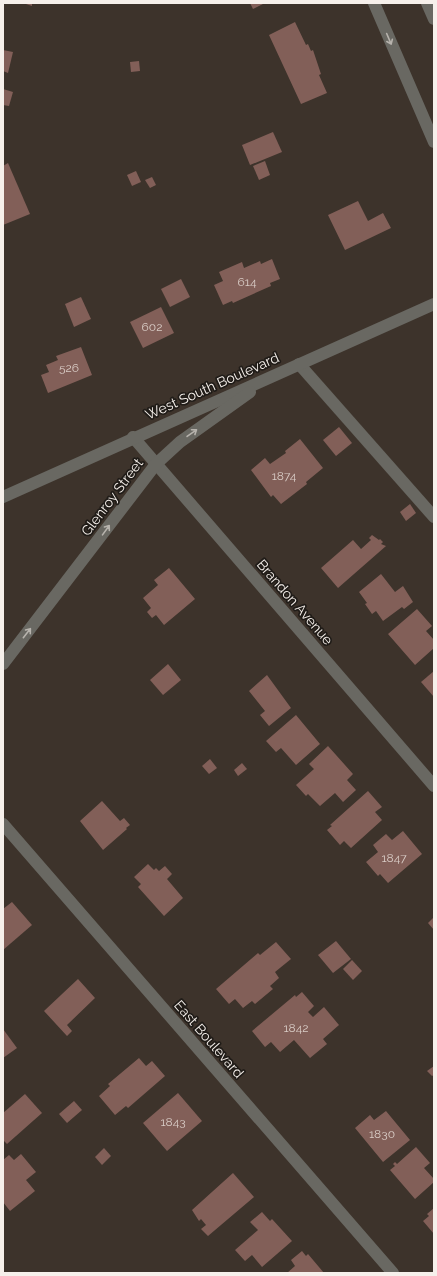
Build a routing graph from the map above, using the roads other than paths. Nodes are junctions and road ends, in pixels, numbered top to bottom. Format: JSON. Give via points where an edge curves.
{"nodes":[{"id":1,"x":374,"y":3,"type":"edge"},
{"id":2,"x":427,"y":3,"type":"edge"},
{"id":3,"x":434,"y":19,"type":"edge"},
{"id":4,"x":434,"y":142,"type":"edge"},
{"id":5,"x":434,"y":304,"type":"edge"},
{"id":6,"x":299,"y":364,"type":"junction"},
{"id":7,"x":272,"y":376,"type":"junction"},
{"id":8,"x":134,"y":437,"type":"junction"},
{"id":9,"x":156,"y":464,"type":"junction"},
{"id":10,"x":3,"y":497,"type":"edge"},
{"id":11,"x":434,"y":517,"type":"edge"},
{"id":12,"x":3,"y":664,"type":"edge"},
{"id":13,"x":434,"y":786,"type":"edge"},
{"id":14,"x":3,"y":824,"type":"edge"},
{"id":15,"x":393,"y":1273,"type":"edge"}],
"edges":[{"from":1,"to":4,"type":"street","one_way":true},
{"from":2,"to":3,"type":"street"},
{"from":5,"to":6,"type":"street","name":"West South Boulevard"},
{"from":6,"to":7,"type":"street","name":"West South Boulevard"},
{"from":6,"to":11,"type":"street"},
{"from":7,"to":8,"type":"street","name":"West South Boulevard"},
{"from":9,"to":7,"type":"street","name":"Glenroy Street","one_way":true,"via":[[180,442]]},
{"from":8,"to":9,"type":"street","name":"Brandon Avenue"},
{"from":8,"to":10,"type":"street","name":"West South Boulevard"},
{"from":12,"to":9,"type":"street","name":"Glenroy Street","one_way":true},
{"from":9,"to":13,"type":"street","name":"Brandon Avenue"},
{"from":14,"to":15,"type":"street","name":"East Boulevard"}]}
